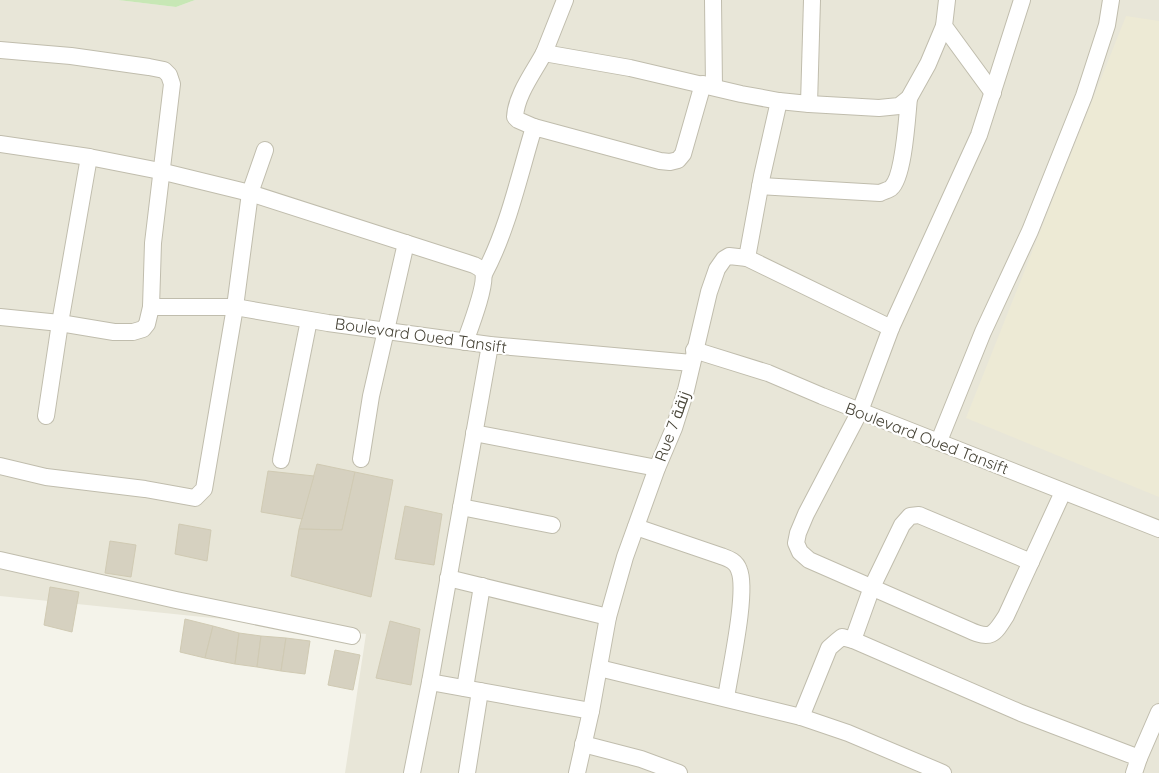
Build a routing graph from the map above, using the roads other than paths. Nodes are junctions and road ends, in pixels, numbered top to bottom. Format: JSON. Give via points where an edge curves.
{"nodes":[{"id":1,"x":565,"y":0,"type":"edge"},
{"id":2,"x":713,"y":0,"type":"edge"},
{"id":3,"x":812,"y":0,"type":"edge"},
{"id":4,"x":947,"y":0,"type":"edge"},
{"id":5,"x":1022,"y":0,"type":"edge"},
{"id":6,"x":1111,"y":0,"type":"edge"},
{"id":7,"x":944,"y":26,"type":"junction"},
{"id":8,"x":0,"y":50,"type":"edge"},
{"id":9,"x":544,"y":53,"type":"junction"},
{"id":10,"x":709,"y":85,"type":"junction"},
{"id":11,"x":993,"y":93,"type":"junction"},
{"id":12,"x":909,"y":98,"type":"junction"},
{"id":13,"x":779,"y":101,"type":"junction"},
{"id":14,"x":810,"y":104,"type":"junction"},
{"id":15,"x":534,"y":127,"type":"junction"},
{"id":16,"x":0,"y":144,"type":"edge"},
{"id":17,"x":264,"y":150,"type":"dead end"},
{"id":18,"x":89,"y":157,"type":"junction"},
{"id":19,"x":160,"y":171,"type":"junction"},
{"id":20,"x":760,"y":186,"type":"junction"},
{"id":21,"x":250,"y":193,"type":"junction"},
{"id":22,"x":406,"y":243,"type":"junction"},
{"id":23,"x":747,"y":258,"type":"junction"},
{"id":24,"x":484,"y":274,"type":"junction"},
{"id":25,"x":151,"y":307,"type":"junction"},
{"id":26,"x":235,"y":307,"type":"junction"},
{"id":27,"x":0,"y":317,"type":"edge"},
{"id":28,"x":309,"y":320,"type":"junction"},
{"id":29,"x":60,"y":323,"type":"junction"},
{"id":30,"x":891,"y":328,"type":"junction"},
{"id":31,"x":386,"y":330,"type":"junction"},
{"id":32,"x":465,"y":342,"type":"junction"},
{"id":33,"x":490,"y":345,"type":"junction"},
{"id":34,"x":693,"y":356,"type":"junction"},
{"id":35,"x":860,"y":411,"type":"junction"},
{"id":36,"x":46,"y":416,"type":"dead end"},
{"id":37,"x":474,"y":432,"type":"junction"},
{"id":38,"x":939,"y":442,"type":"junction"},
{"id":39,"x":362,"y":459,"type":"dead end"},
{"id":40,"x":282,"y":460,"type":"dead end"},
{"id":41,"x":0,"y":466,"type":"edge"},
{"id":42,"x":657,"y":468,"type":"junction"},
{"id":43,"x":1063,"y":492,"type":"junction"},
{"id":44,"x":461,"y":507,"type":"junction"},
{"id":45,"x":552,"y":525,"type":"dead end"},
{"id":46,"x":636,"y":527,"type":"junction"},
{"id":47,"x":1159,"y":528,"type":"edge"},
{"id":48,"x":0,"y":560,"type":"edge"},
{"id":49,"x":1031,"y":562,"type":"junction"},
{"id":50,"x":448,"y":578,"type":"junction"},
{"id":51,"x":482,"y":586,"type":"junction"},
{"id":52,"x":872,"y":587,"type":"junction"},
{"id":53,"x":608,"y":617,"type":"junction"},
{"id":54,"x":352,"y":636,"type":"dead end"},
{"id":55,"x":853,"y":640,"type":"junction"},
{"id":56,"x":599,"y":668,"type":"junction"},
{"id":57,"x":430,"y":682,"type":"junction"},
{"id":58,"x":472,"y":689,"type":"junction"},
{"id":59,"x":726,"y":698,"type":"junction"},
{"id":60,"x":591,"y":711,"type":"junction"},
{"id":61,"x":1159,"y":712,"type":"edge"},
{"id":62,"x":801,"y":717,"type":"junction"},
{"id":63,"x":583,"y":744,"type":"junction"},
{"id":64,"x":1137,"y":766,"type":"edge"},
{"id":65,"x":412,"y":773,"type":"edge"},
{"id":66,"x":467,"y":773,"type":"edge"},
{"id":67,"x":577,"y":773,"type":"edge"},
{"id":68,"x":679,"y":773,"type":"edge"},
{"id":69,"x":943,"y":773,"type":"edge"}],
"edges":[{"from":1,"to":9,"type":"street"},
{"from":2,"to":10,"type":"street"},
{"from":3,"to":14,"type":"street"},
{"from":4,"to":7,"type":"street"},
{"from":5,"to":11,"type":"street"},
{"from":6,"to":38,"type":"street","via":[[1107,25],[1084,96]]},
{"from":7,"to":11,"type":"street"},
{"from":7,"to":12,"type":"street"},
{"from":8,"to":19,"type":"street","via":[[72,56],[164,70],[172,84]]},
{"from":9,"to":10,"type":"street"},
{"from":9,"to":15,"type":"street","via":[[515,111],[518,120]]},
{"from":10,"to":13,"type":"street"},
{"from":10,"to":15,"type":"street","via":[[683,154],[670,162]]},
{"from":11,"to":30,"type":"street","via":[[979,135]]},
{"from":12,"to":14,"type":"street","via":[[898,106],[879,108]]},
{"from":12,"to":20,"type":"street","via":[[902,160],[898,178],[891,188],[880,193]]},
{"from":13,"to":14,"type":"street"},
{"from":13,"to":20,"type":"street"},
{"from":15,"to":24,"type":"street","via":[[510,209]]},
{"from":16,"to":18,"type":"street"},
{"from":17,"to":21,"type":"street"},
{"from":18,"to":19,"type":"street"},
{"from":18,"to":29,"type":"street"},
{"from":19,"to":21,"type":"street"},
{"from":19,"to":25,"type":"street"},
{"from":20,"to":23,"type":"street"},
{"from":21,"to":22,"type":"street"},
{"from":21,"to":26,"type":"street"},
{"from":22,"to":24,"type":"street","via":[[474,265]]},
{"from":22,"to":31,"type":"street"},
{"from":23,"to":30,"type":"street"},
{"from":23,"to":34,"type":"street","name":"Rue 7 زنقة","via":[[729,256],[717,268]]},
{"from":24,"to":32,"type":"street"},
{"from":25,"to":26,"type":"street","name":"Boulevard Oued Tansift"},
{"from":25,"to":29,"type":"street","via":[[147,324],[133,332]]},
{"from":26,"to":28,"type":"street","name":"Boulevard Oued Tansift"},
{"from":26,"to":41,"type":"street","via":[[204,489],[195,498]]},
{"from":27,"to":29,"type":"street"},
{"from":28,"to":31,"type":"street","name":"Boulevard Oued Tansift"},
{"from":28,"to":40,"type":"street"},
{"from":29,"to":36,"type":"street"},
{"from":30,"to":35,"type":"street"},
{"from":31,"to":32,"type":"street","name":"Boulevard Oued Tansift"},
{"from":31,"to":39,"type":"street","via":[[371,396]]},
{"from":32,"to":33,"type":"street","name":"Boulevard Oued Tansift"},
{"from":33,"to":34,"type":"street","name":"Boulevard Oued Tansift"},
{"from":33,"to":37,"type":"street"},
{"from":34,"to":35,"type":"street","name":"Boulevard Oued Tansift","via":[[768,373]]},
{"from":34,"to":42,"type":"street","name":"Rue 7 زنقة","via":[[674,428]]},
{"from":35,"to":38,"type":"street","name":"Boulevard Oued Tansift"},
{"from":35,"to":52,"type":"street","via":[[806,514],[796,543],[809,560]]},
{"from":37,"to":42,"type":"street"},
{"from":37,"to":44,"type":"street"},
{"from":38,"to":43,"type":"street","name":"Boulevard Oued Tansift"},
{"from":42,"to":46,"type":"street","name":"Rue 7 زنقة"},
{"from":43,"to":47,"type":"street","name":"Boulevard Oued Tansift"},
{"from":43,"to":49,"type":"street"},
{"from":44,"to":45,"type":"street"},
{"from":44,"to":50,"type":"street"},
{"from":46,"to":53,"type":"street","name":"Rue 7 زنقة"},
{"from":46,"to":59,"type":"street","via":[[732,560],[738,568],[742,582]]},
{"from":48,"to":54,"type":"street"},
{"from":49,"to":52,"type":"street","via":[[919,515],[910,516],[902,524]]},
{"from":49,"to":52,"type":"street","via":[[1006,616],[996,632],[989,635],[981,635]]},
{"from":50,"to":51,"type":"street"},
{"from":50,"to":57,"type":"street"},
{"from":51,"to":53,"type":"street"},
{"from":51,"to":58,"type":"street"},
{"from":52,"to":55,"type":"street"},
{"from":53,"to":56,"type":"street","name":"Rue 7 زنقة"},
{"from":55,"to":62,"type":"street","via":[[842,638],[830,648]]},
{"from":55,"to":64,"type":"street"},
{"from":56,"to":59,"type":"street"},
{"from":56,"to":60,"type":"street","name":"Rue 7 زنقة"},
{"from":57,"to":58,"type":"street"},
{"from":57,"to":65,"type":"street"},
{"from":58,"to":60,"type":"street"},
{"from":58,"to":66,"type":"street"},
{"from":59,"to":62,"type":"street"},
{"from":60,"to":63,"type":"street","name":"Rue 7 زنقة"},
{"from":61,"to":64,"type":"street"},
{"from":62,"to":69,"type":"street"},
{"from":63,"to":67,"type":"street","name":"Rue 7 زنقة"},
{"from":63,"to":68,"type":"street"}]}
